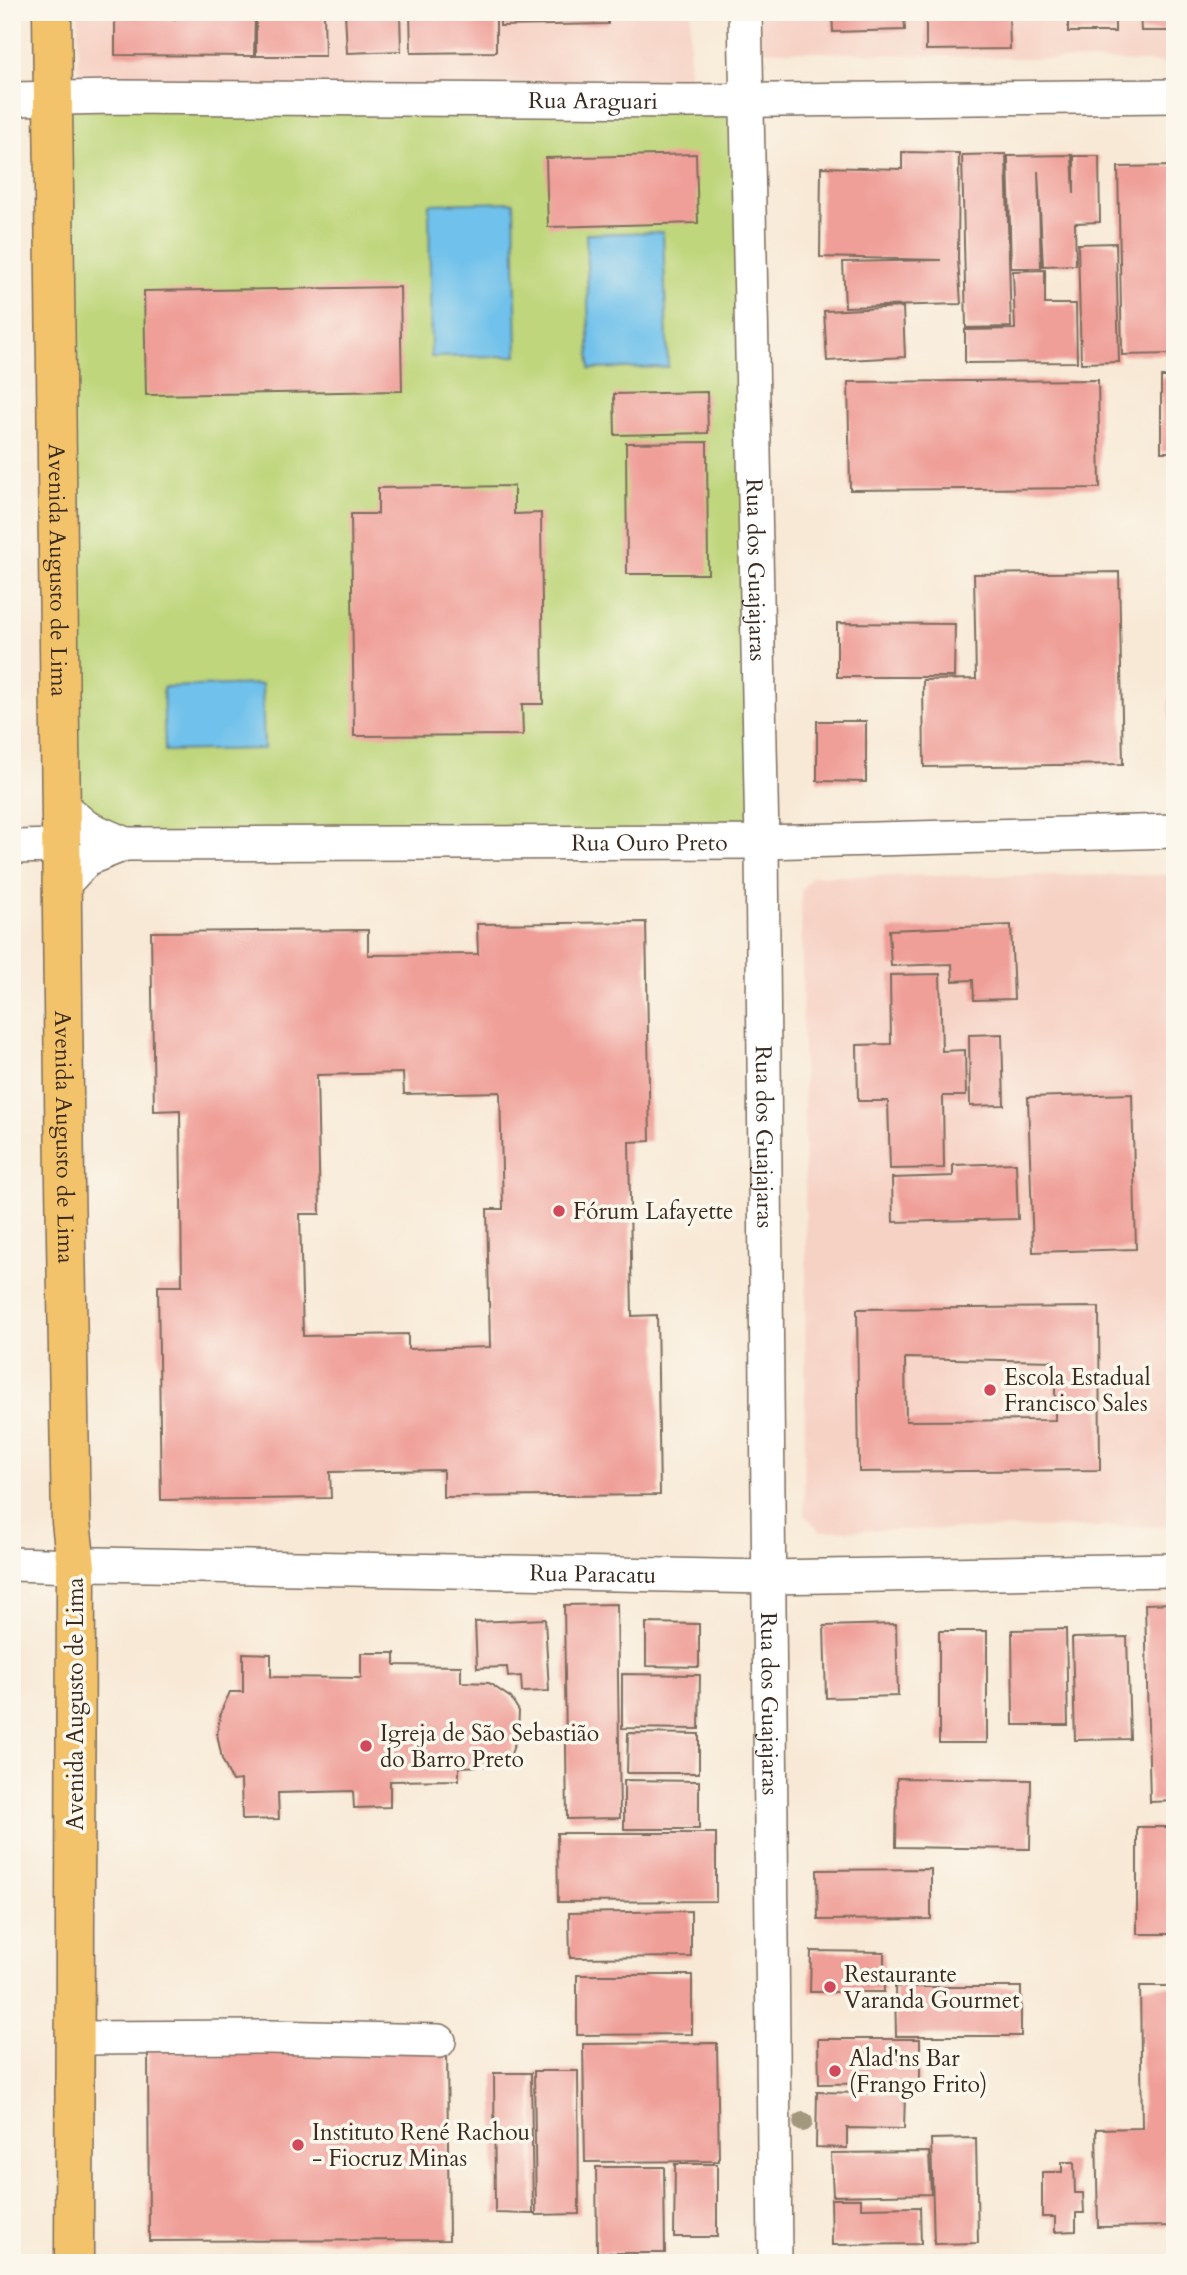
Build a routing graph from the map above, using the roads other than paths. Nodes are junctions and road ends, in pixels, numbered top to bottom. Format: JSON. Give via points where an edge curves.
{"nodes":[{"id":1,"x":52,"y":12,"type":"edge"},
{"id":2,"x":745,"y":12,"type":"edge"},
{"id":3,"x":1175,"y":96,"type":"edge"},
{"id":4,"x":52,"y":97,"type":"junction"},
{"id":5,"x":12,"y":99,"type":"edge"},
{"id":6,"x":746,"y":99,"type":"junction"},
{"id":7,"x":61,"y":806,"type":"junction"},
{"id":8,"x":1175,"y":831,"type":"edge"},
{"id":9,"x":762,"y":842,"type":"junction"},
{"id":10,"x":125,"y":844,"type":"junction"},
{"id":11,"x":61,"y":846,"type":"junction"},
{"id":12,"x":12,"y":847,"type":"edge"},
{"id":13,"x":62,"y":886,"type":"junction"},
{"id":14,"x":12,"y":1564,"type":"edge"},
{"id":15,"x":76,"y":1566,"type":"junction"},
{"id":16,"x":1175,"y":1570,"type":"edge"},
{"id":17,"x":768,"y":1577,"type":"junction"},
{"id":18,"x":74,"y":2038,"type":"junction"},
{"id":19,"x":439,"y":2041,"type":"dead end"},
{"id":20,"x":77,"y":2260,"type":"edge"},
{"id":21,"x":775,"y":2263,"type":"edge"}],
"edges":[{"from":1,"to":4,"type":"main road","name":"Avenida Augusto de Lima"},
{"from":2,"to":6,"type":"street","name":"Rua dos Guajajaras"},
{"from":3,"to":6,"type":"street","name":"Rua Araguari"},
{"from":4,"to":5,"type":"street","name":"Rua Araguari"},
{"from":4,"to":6,"type":"street","name":"Rua Araguari"},
{"from":4,"to":7,"type":"main road","name":"Avenida Augusto de Lima"},
{"from":6,"to":9,"type":"street","name":"Rua dos Guajajaras"},
{"from":7,"to":10,"type":"street","name":"Rua Ouro Preto","via":[[86,827]]},
{"from":7,"to":11,"type":"main road","name":"Avenida Augusto de Lima"},
{"from":8,"to":9,"type":"street","name":"Rua Ouro Preto"},
{"from":9,"to":10,"type":"street","name":"Rua Ouro Preto"},
{"from":9,"to":17,"type":"street","name":"Rua dos Guajajaras"},
{"from":10,"to":13,"type":"street","name":"Rua Ouro Preto","via":[[87,859]]},
{"from":11,"to":12,"type":"street"},
{"from":11,"to":13,"type":"main road","name":"Avenida Augusto de Lima"},
{"from":13,"to":15,"type":"main road","name":"Avenida Augusto de Lima","via":[[71,1508]]},
{"from":14,"to":15,"type":"street","name":"Rua Paracatu"},
{"from":15,"to":17,"type":"street","name":"Rua Paracatu"},
{"from":15,"to":18,"type":"main road","name":"Avenida Augusto de Lima"},
{"from":16,"to":17,"type":"street","name":"Rua Paracatu"},
{"from":17,"to":21,"type":"street","name":"Rua dos Guajajaras"},
{"from":18,"to":19,"type":"street"},
{"from":18,"to":20,"type":"main road","name":"Avenida Augusto de Lima"}]}
